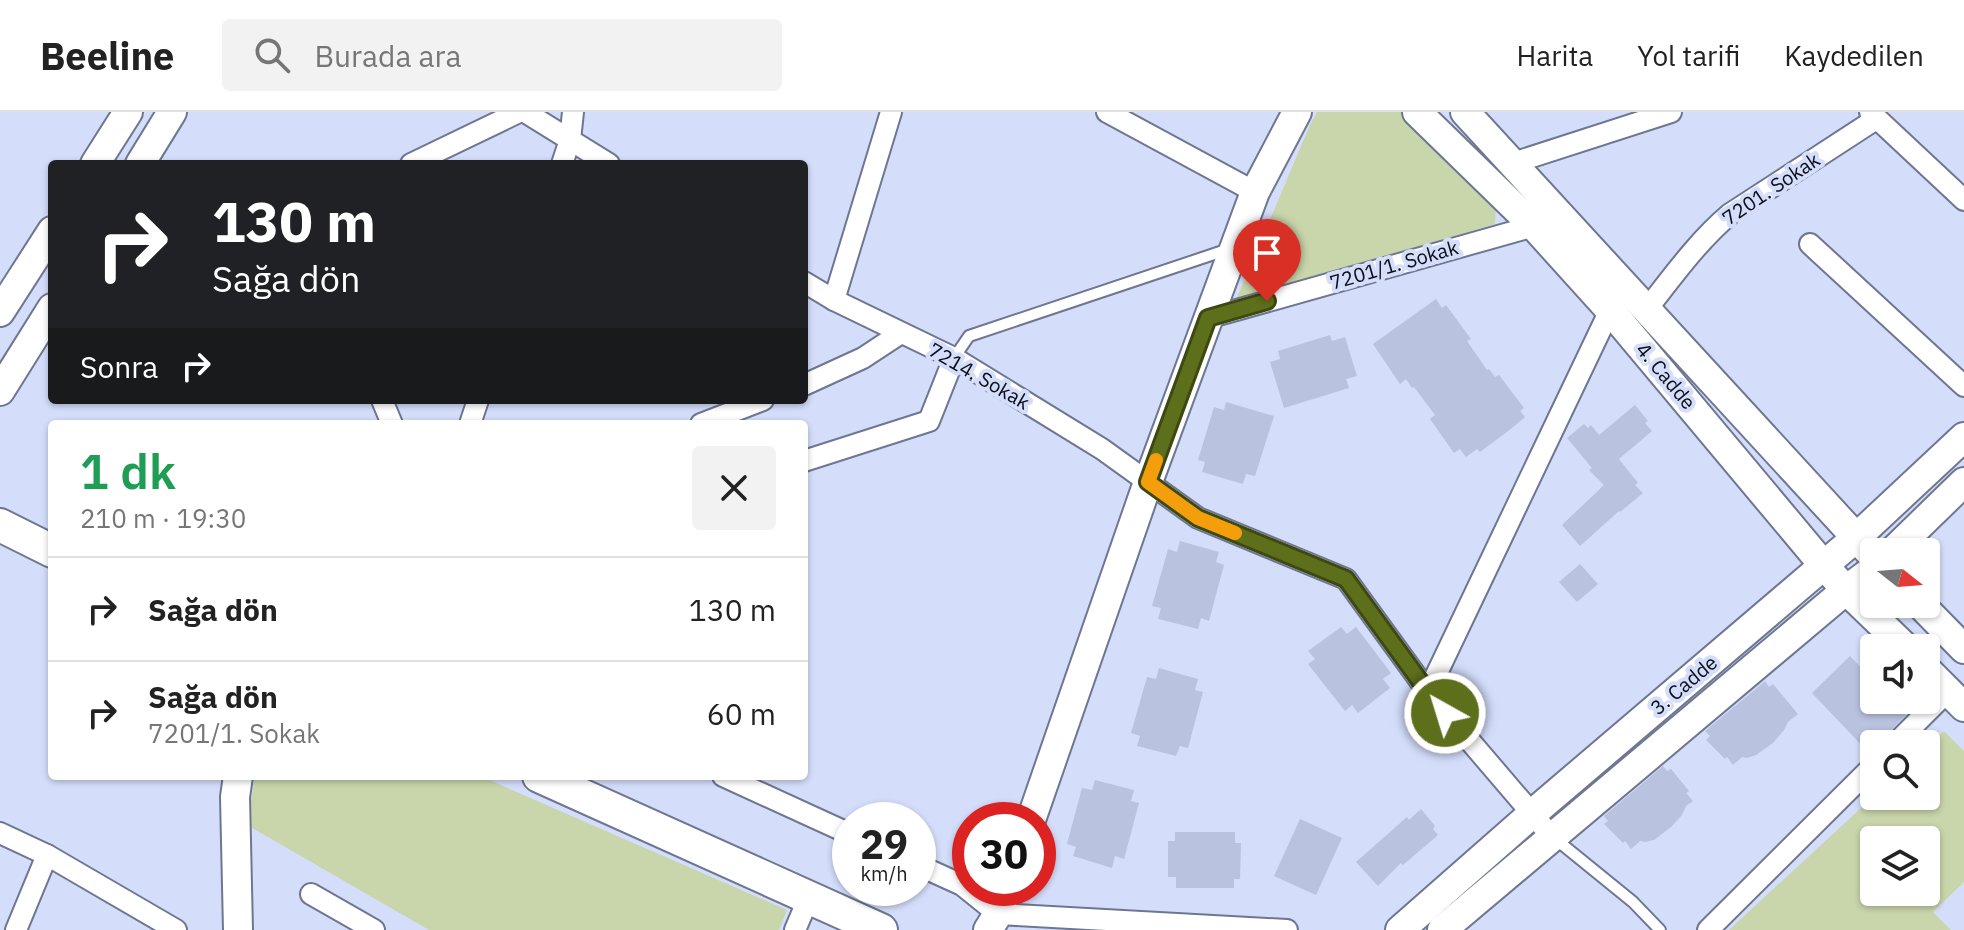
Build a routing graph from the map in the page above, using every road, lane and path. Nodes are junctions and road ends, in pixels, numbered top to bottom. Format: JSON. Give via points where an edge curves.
{"nodes":[{"id":1,"x":128,"y":112,"type":"edge"},
{"id":2,"x":172,"y":112,"type":"edge"},
{"id":3,"x":522,"y":112,"type":"edge"},
{"id":4,"x":573,"y":112,"type":"edge"},
{"id":5,"x":891,"y":112,"type":"edge"},
{"id":6,"x":1107,"y":112,"type":"edge"},
{"id":7,"x":1297,"y":112,"type":"edge"},
{"id":8,"x":1417,"y":112,"type":"edge"},
{"id":9,"x":1465,"y":112,"type":"edge"},
{"id":10,"x":1671,"y":112,"type":"edge"},
{"id":11,"x":1873,"y":115,"type":"edge"},
{"id":12,"x":570,"y":140,"type":"junction"},
{"id":13,"x":98,"y":160,"type":"edge"},
{"id":14,"x":142,"y":160,"type":"edge"},
{"id":15,"x":420,"y":160,"type":"edge"},
{"id":16,"x":563,"y":160,"type":"edge"},
{"id":17,"x":602,"y":160,"type":"edge"},
{"id":18,"x":1513,"y":163,"type":"junction"},
{"id":19,"x":1255,"y":192,"type":"junction"},
{"id":20,"x":1964,"y":199,"type":"edge"},
{"id":21,"x":1534,"y":226,"type":"junction"},
{"id":22,"x":48,"y":237,"type":"edge"},
{"id":23,"x":1810,"y":244,"type":"dead end"},
{"id":24,"x":1234,"y":248,"type":"junction"},
{"id":25,"x":808,"y":284,"type":"edge"},
{"id":26,"x":834,"y":300,"type":"junction"},
{"id":27,"x":1647,"y":309,"type":"junction"},
{"id":28,"x":1610,"y":310,"type":"junction"},
{"id":29,"x":0,"y":312,"type":"edge"},
{"id":30,"x":48,"y":318,"type":"edge"},
{"id":31,"x":1208,"y":318,"type":"junction"},
{"id":32,"x":901,"y":333,"type":"junction"},
{"id":33,"x":954,"y":358,"type":"junction"},
{"id":34,"x":808,"y":383,"type":"edge"},
{"id":35,"x":1964,"y":386,"type":"edge"},
{"id":36,"x":0,"y":391,"type":"edge"},
{"id":37,"x":753,"y":404,"type":"edge"},
{"id":38,"x":711,"y":420,"type":"edge"},
{"id":39,"x":1964,"y":437,"type":"edge"},
{"id":40,"x":808,"y":460,"type":"edge"},
{"id":41,"x":1148,"y":482,"type":"junction"},
{"id":42,"x":1964,"y":482,"type":"edge"},
{"id":43,"x":0,"y":525,"type":"edge"},
{"id":44,"x":1874,"y":538,"type":"edge"},
{"id":45,"x":1906,"y":538,"type":"edge"},
{"id":46,"x":1860,"y":540,"type":"edge"},
{"id":47,"x":0,"y":541,"type":"edge"},
{"id":48,"x":48,"y":549,"type":"edge"},
{"id":49,"x":48,"y":550,"type":"edge"},
{"id":50,"x":1860,"y":550,"type":"edge"},
{"id":51,"x":1824,"y":565,"type":"junction"},
{"id":52,"x":1860,"y":580,"type":"edge"},
{"id":53,"x":1846,"y":590,"type":"junction"},
{"id":54,"x":1934,"y":618,"type":"edge"},
{"id":55,"x":1892,"y":634,"type":"edge"},
{"id":56,"x":1964,"y":649,"type":"edge"},
{"id":57,"x":1940,"y":683,"type":"edge"},
{"id":58,"x":1428,"y":692,"type":"junction"},
{"id":59,"x":1956,"y":699,"type":"edge"},
{"id":60,"x":1914,"y":730,"type":"edge"},
{"id":61,"x":1860,"y":779,"type":"edge"},
{"id":62,"x":237,"y":780,"type":"edge"},
{"id":63,"x":548,"y":780,"type":"edge"},
{"id":64,"x":732,"y":780,"type":"edge"},
{"id":65,"x":1037,"y":802,"type":"edge"},
{"id":66,"x":1532,"y":814,"type":"junction"},
{"id":67,"x":832,"y":826,"type":"edge"},
{"id":68,"x":0,"y":833,"type":"edge"},
{"id":69,"x":1552,"y":837,"type":"junction"},
{"id":70,"x":47,"y":855,"type":"junction"},
{"id":71,"x":936,"y":873,"type":"edge"},
{"id":72,"x":311,"y":894,"type":"dead end"},
{"id":73,"x":809,"y":897,"type":"junction"},
{"id":74,"x":998,"y":911,"type":"edge"},
{"id":75,"x":16,"y":930,"type":"edge"},
{"id":76,"x":176,"y":930,"type":"edge"},
{"id":77,"x":238,"y":930,"type":"edge"},
{"id":78,"x":374,"y":930,"type":"edge"},
{"id":79,"x":795,"y":930,"type":"edge"},
{"id":80,"x":881,"y":930,"type":"edge"},
{"id":81,"x":1287,"y":930,"type":"edge"},
{"id":82,"x":1400,"y":930,"type":"edge"},
{"id":83,"x":1442,"y":930,"type":"edge"},
{"id":84,"x":1660,"y":930,"type":"edge"},
{"id":85,"x":1708,"y":930,"type":"edge"}],
"edges":[{"from":1,"to":13,"type":"street"},
{"from":2,"to":14,"type":"street"},
{"from":3,"to":12,"type":"street"},
{"from":3,"to":15,"type":"street"},
{"from":4,"to":12,"type":"street"},
{"from":5,"to":26,"type":"street"},
{"from":6,"to":19,"type":"street"},
{"from":7,"to":19,"type":"street"},
{"from":8,"to":21,"type":"street","name":"4. Cadde"},
{"from":9,"to":18,"type":"street","name":"4. Cadde"},
{"from":10,"to":18,"type":"street"},
{"from":11,"to":20,"type":"street"},
{"from":11,"to":27,"type":"street","name":"7201. Sokak","via":[[1712,229]]},
{"from":12,"to":16,"type":"street"},
{"from":12,"to":17,"type":"street"},
{"from":18,"to":27,"type":"street","name":"4. Cadde"},
{"from":19,"to":24,"type":"street"},
{"from":21,"to":28,"type":"street","name":"4. Cadde"},
{"from":21,"to":31,"type":"street","name":"7201/1. Sokak"},
{"from":22,"to":29,"type":"street"},
{"from":23,"to":35,"type":"street"},
{"from":24,"to":31,"type":"street"},
{"from":24,"to":33,"type":"lane","via":[[969,336]]},
{"from":25,"to":26,"type":"street","name":"7214. Sokak"},
{"from":26,"to":32,"type":"street","name":"7214. Sokak"},
{"from":27,"to":46,"type":"street","name":"4. Cadde"},
{"from":28,"to":51,"type":"street","name":"4. Cadde"},
{"from":28,"to":58,"type":"street"},
{"from":30,"to":36,"type":"street"},
{"from":31,"to":41,"type":"street"},
{"from":32,"to":33,"type":"street","name":"7214. Sokak"},
{"from":32,"to":34,"type":"street"},
{"from":33,"to":40,"type":"street","via":[[929,421]]},
{"from":33,"to":41,"type":"street","name":"7214. Sokak"},
{"from":37,"to":38,"type":"street"},
{"from":39,"to":44,"type":"street","name":"3. Cadde"},
{"from":41,"to":58,"type":"street","name":"7214. Sokak","via":[[1198,518],[1346,579]]},
{"from":41,"to":65,"type":"street"},
{"from":42,"to":45,"type":"street"},
{"from":43,"to":48,"type":"main road"},
{"from":47,"to":49,"type":"main road"},
{"from":50,"to":51,"type":"street","name":"3. Cadde"},
{"from":51,"to":53,"type":"street","name":"4. Cadde"},
{"from":51,"to":66,"type":"street","name":"3. Cadde"},
{"from":52,"to":53,"type":"street","name":"3. Cadde"},
{"from":53,"to":55,"type":"street","name":"4. Cadde"},
{"from":53,"to":69,"type":"street","name":"3. Cadde"},
{"from":54,"to":56,"type":"street"},
{"from":57,"to":59,"type":"street"},
{"from":58,"to":66,"type":"street","name":"7214. Sokak"},
{"from":59,"to":60,"type":"street"},
{"from":61,"to":85,"type":"street"},
{"from":62,"to":77,"type":"street"},
{"from":63,"to":73,"type":"main road"},
{"from":64,"to":67,"type":"street"},
{"from":66,"to":69,"type":"street","name":"7214. Sokak"},
{"from":66,"to":82,"type":"street","name":"3. Cadde"},
{"from":68,"to":70,"type":"street"},
{"from":69,"to":83,"type":"street","name":"3. Cadde"},
{"from":69,"to":84,"type":"lane"},
{"from":70,"to":75,"type":"street"},
{"from":70,"to":76,"type":"street"},
{"from":71,"to":74,"type":"street"},
{"from":72,"to":78,"type":"street"},
{"from":73,"to":79,"type":"street"},
{"from":73,"to":80,"type":"main road"},
{"from":74,"to":81,"type":"street"}]}
